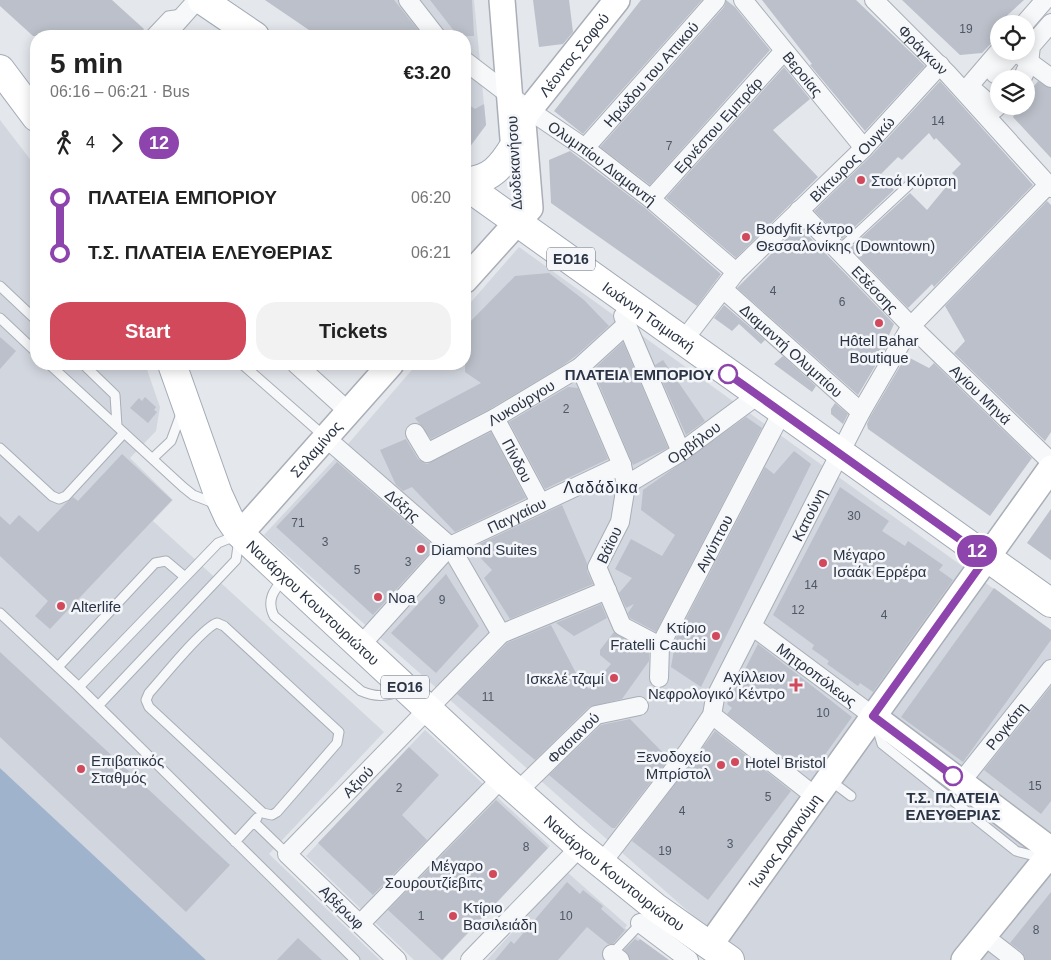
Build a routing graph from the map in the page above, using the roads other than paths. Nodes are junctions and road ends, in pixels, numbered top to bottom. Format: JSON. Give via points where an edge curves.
{"nodes":[{"id":1,"x":197,"y":0,"type":"edge"},
{"id":2,"x":408,"y":0,"type":"edge"},
{"id":3,"x":502,"y":0,"type":"edge"},
{"id":4,"x":617,"y":0,"type":"edge"},
{"id":5,"x":716,"y":0,"type":"edge"},
{"id":6,"x":744,"y":0,"type":"edge"},
{"id":7,"x":874,"y":0,"type":"edge"},
{"id":8,"x":1045,"y":0,"type":"edge"},
{"id":9,"x":193,"y":7,"type":"edge"},
{"id":10,"x":1032,"y":15,"type":"edge"},
{"id":11,"x":1051,"y":23,"type":"edge"},
{"id":12,"x":155,"y":30,"type":"edge"},
{"id":13,"x":171,"y":30,"type":"edge"},
{"id":14,"x":242,"y":30,"type":"edge"},
{"id":15,"x":431,"y":30,"type":"edge"},
{"id":16,"x":784,"y":51,"type":"junction"},
{"id":17,"x":992,"y":60,"type":"edge"},
{"id":18,"x":1007,"y":60,"type":"edge"},
{"id":19,"x":940,"y":65,"type":"junction"},
{"id":20,"x":471,"y":67,"type":"edge"},
{"id":21,"x":0,"y":69,"type":"edge"},
{"id":22,"x":1025,"y":70,"type":"edge"},
{"id":23,"x":1035,"y":74,"type":"edge"},
{"id":24,"x":1051,"y":78,"type":"edge"},
{"id":25,"x":974,"y":97,"type":"junction"},
{"id":26,"x":990,"y":106,"type":"edge"},
{"id":27,"x":30,"y":108,"type":"edge"},
{"id":28,"x":519,"y":119,"type":"junction"},
{"id":29,"x":585,"y":148,"type":"junction"},
{"id":30,"x":864,"y":148,"type":"junction"},
{"id":31,"x":471,"y":179,"type":"edge"},
{"id":32,"x":909,"y":185,"type":"dead end"},
{"id":33,"x":1050,"y":187,"type":"edge"},
{"id":34,"x":471,"y":189,"type":"edge"},
{"id":35,"x":651,"y":199,"type":"junction"},
{"id":36,"x":799,"y":210,"type":"junction"},
{"id":37,"x":517,"y":222,"type":"junction"},
{"id":38,"x":838,"y":251,"type":"junction"},
{"id":39,"x":736,"y":272,"type":"junction"},
{"id":40,"x":471,"y":273,"type":"edge"},
{"id":41,"x":0,"y":286,"type":"edge"},
{"id":42,"x":723,"y":289,"type":"junction"},
{"id":43,"x":614,"y":290,"type":"junction"},
{"id":44,"x":30,"y":314,"type":"edge"},
{"id":45,"x":0,"y":318,"type":"edge"},
{"id":46,"x":626,"y":325,"type":"junction"},
{"id":47,"x":911,"y":326,"type":"junction"},
{"id":48,"x":683,"y":341,"type":"junction"},
{"id":49,"x":30,"y":346,"type":"edge"},
{"id":50,"x":580,"y":367,"type":"junction"},
{"id":51,"x":55,"y":370,"type":"edge"},
{"id":52,"x":90,"y":370,"type":"edge"},
{"id":53,"x":174,"y":370,"type":"edge"},
{"id":54,"x":249,"y":370,"type":"edge"},
{"id":55,"x":303,"y":370,"type":"edge"},
{"id":56,"x":386,"y":370,"type":"edge"},
{"id":57,"x":183,"y":396,"type":"junction"},
{"id":58,"x":758,"y":396,"type":"junction"},
{"id":59,"x":349,"y":412,"type":"junction"},
{"id":60,"x":782,"y":412,"type":"junction"},
{"id":61,"x":861,"y":412,"type":"junction"},
{"id":62,"x":495,"y":418,"type":"junction"},
{"id":63,"x":116,"y":426,"type":"junction"},
{"id":64,"x":124,"y":432,"type":"junction"},
{"id":65,"x":415,"y":432,"type":"dead end"},
{"id":66,"x":326,"y":438,"type":"junction"},
{"id":67,"x":0,"y":448,"type":"edge"},
{"id":68,"x":681,"y":452,"type":"junction"},
{"id":69,"x":840,"y":453,"type":"junction"},
{"id":70,"x":153,"y":458,"type":"junction"},
{"id":71,"x":1051,"y":462,"type":"edge"},
{"id":72,"x":622,"y":465,"type":"junction"},
{"id":73,"x":1051,"y":468,"type":"edge"},
{"id":74,"x":626,"y":485,"type":"junction"},
{"id":75,"x":540,"y":502,"type":"junction"},
{"id":76,"x":224,"y":507,"type":"junction"},
{"id":77,"x":240,"y":534,"type":"junction"},
{"id":78,"x":450,"y":546,"type":"junction"},
{"id":79,"x":986,"y":558,"type":"junction"},
{"id":80,"x":185,"y":577,"type":"junction"},
{"id":81,"x":284,"y":577,"type":"junction"},
{"id":82,"x":607,"y":590,"type":"junction"},
{"id":83,"x":1051,"y":603,"type":"edge"},
{"id":84,"x":0,"y":613,"type":"edge"},
{"id":85,"x":752,"y":626,"type":"junction"},
{"id":86,"x":501,"y":634,"type":"junction"},
{"id":87,"x":360,"y":646,"type":"junction"},
{"id":88,"x":660,"y":646,"type":"junction"},
{"id":89,"x":58,"y":667,"type":"junction"},
{"id":90,"x":1051,"y":669,"type":"edge"},
{"id":91,"x":658,"y":678,"type":"dead end"},
{"id":92,"x":79,"y":687,"type":"junction"},
{"id":93,"x":407,"y":689,"type":"junction"},
{"id":94,"x":98,"y":706,"type":"junction"},
{"id":95,"x":639,"y":706,"type":"dead end"},
{"id":96,"x":427,"y":708,"type":"junction"},
{"id":97,"x":712,"y":715,"type":"junction"},
{"id":98,"x":873,"y":716,"type":"junction"},
{"id":99,"x":961,"y":782,"type":"junction"},
{"id":100,"x":509,"y":785,"type":"junction"},
{"id":101,"x":822,"y":788,"type":"junction"},
{"id":102,"x":851,"y":796,"type":"dead end"},
{"id":103,"x":262,"y":813,"type":"junction"},
{"id":104,"x":254,"y":822,"type":"junction"},
{"id":105,"x":235,"y":842,"type":"junction"},
{"id":106,"x":1051,"y":851,"type":"edge"},
{"id":107,"x":287,"y":854,"type":"junction"},
{"id":108,"x":590,"y":856,"type":"junction"},
{"id":109,"x":648,"y":915,"type":"junction"},
{"id":110,"x":360,"y":924,"type":"junction"},
{"id":111,"x":984,"y":936,"type":"junction"},
{"id":112,"x":709,"y":955,"type":"edge"},
{"id":113,"x":613,"y":958,"type":"edge"},
{"id":114,"x":355,"y":960,"type":"edge"},
{"id":115,"x":398,"y":960,"type":"edge"},
{"id":116,"x":470,"y":960,"type":"edge"},
{"id":117,"x":964,"y":960,"type":"edge"},
{"id":118,"x":1015,"y":960,"type":"edge"}],
"edges":[{"from":1,"to":9,"type":"street"},
{"from":2,"to":15,"type":"street"},
{"from":3,"to":28,"type":"main road","name":"Δωδεκανήσου"},
{"from":4,"to":28,"type":"main road","name":"Λέοντος Σοφού"},
{"from":5,"to":29,"type":"street","name":"Ηρώδου του Αττικού"},
{"from":6,"to":16,"type":"street","name":"Βεροίας"},
{"from":7,"to":19,"type":"street","name":"Φράγκων"},
{"from":8,"to":10,"type":"street"},
{"from":9,"to":12,"type":"lane","via":[[168,16]]},
{"from":9,"to":13,"type":"street"},
{"from":9,"to":14,"type":"main road"},
{"from":11,"to":22,"type":"street","via":[[1031,46]]},
{"from":16,"to":30,"type":"street","name":"Βεροίας"},
{"from":16,"to":35,"type":"street","name":"Ερνέστου Εμπράρ"},
{"from":17,"to":25,"type":"street","via":[[969,86]]},
{"from":18,"to":25,"type":"street"},
{"from":19,"to":25,"type":"street","name":"Φράγκων"},
{"from":19,"to":30,"type":"street","name":"Βίκτωρος Ουγκώ"},
{"from":20,"to":28,"type":"street","name":"Ολυμπίου Διαμαντή"},
{"from":21,"to":27,"type":"main road"},
{"from":23,"to":24,"type":"street"},
{"from":25,"to":26,"type":"street"},
{"from":25,"to":33,"type":"street"},
{"from":28,"to":29,"type":"street","name":"Ολυμπίου Διαμαντή"},
{"from":28,"to":31,"type":"main road","via":[[503,163],[491,175]]},
{"from":28,"to":37,"type":"main road","name":"Δωδεκανήσου"},
{"from":29,"to":35,"type":"street","name":"Ολυμπίου Διαμαντή"},
{"from":30,"to":36,"type":"street","name":"Βίκτωρος Ουγκώ"},
{"from":32,"to":38,"type":"lane"},
{"from":33,"to":47,"type":"street","name":"Κατούνη"},
{"from":34,"to":37,"type":"main road","number":"ΕΟ16"},
{"from":35,"to":39,"type":"street","name":"Ολυμπίου Διαμαντή"},
{"from":36,"to":38,"type":"street","name":"Εδέσσης"},
{"from":36,"to":39,"type":"street","name":"Βίκτωρος Ουγκώ"},
{"from":37,"to":40,"type":"main road"},
{"from":37,"to":43,"type":"main road","name":"Ιωάννη Τσιμισκή","number":"ΕΟ16"},
{"from":38,"to":47,"type":"street","name":"Εδέσσης"},
{"from":39,"to":42,"type":"street","name":"Βίκτωρος Ουγκώ"},
{"from":41,"to":44,"type":"lane"},
{"from":42,"to":48,"type":"street","name":"Βίκτωρος Ουγκώ"},
{"from":42,"to":61,"type":"street","name":"Διαμαντή Ολυμπίου"},
{"from":43,"to":46,"type":"street"},
{"from":43,"to":48,"type":"main road","name":"Ιωάννη Τσιμισκή","number":"ΕΟ16"},
{"from":45,"to":49,"type":"lane"},
{"from":46,"to":50,"type":"street","name":"Λυκούργου"},
{"from":46,"to":68,"type":"street"},
{"from":47,"to":61,"type":"street","name":"Κατούνη"},
{"from":47,"to":71,"type":"street","name":"Αγίου Μηνά"},
{"from":48,"to":58,"type":"main road","name":"Ιωάννη Τσιμισκή","number":"ΕΟ16"},
{"from":50,"to":62,"type":"street","name":"Λυκούργου"},
{"from":50,"to":72,"type":"street","name":"Βάϊου"},
{"from":51,"to":63,"type":"lane"},
{"from":52,"to":63,"type":"lane","via":[[115,396]]},
{"from":53,"to":57,"type":"main road","name":"Ναυάρχου Κουντουριώτου","number":"ΕΟ16"},
{"from":54,"to":66,"type":"lane"},
{"from":55,"to":59,"type":"street"},
{"from":56,"to":59,"type":"main road","name":"Σαλαμίνος"},
{"from":57,"to":70,"type":"lane","via":[[174,436],[168,446]]},
{"from":57,"to":76,"type":"main road","name":"Ναυάρχου Κουντουριώτου","number":"ΕΟ16"},
{"from":58,"to":60,"type":"main road","name":"Ιωάννη Τσιμισκή","number":"ΕΟ16"},
{"from":58,"to":68,"type":"street","name":"Ορβήλου"},
{"from":59,"to":66,"type":"main road","name":"Σαλαμίνος"},
{"from":60,"to":69,"type":"main road","name":"Ιωάννη Τσιμισκή","number":"ΕΟ16"},
{"from":60,"to":88,"type":"street","name":"Αιγύπτου"},
{"from":61,"to":69,"type":"street","name":"Κατούνη"},
{"from":62,"to":65,"type":"street","name":"Λυκούργου","via":[[427,453]]},
{"from":62,"to":75,"type":"street","name":"Πίνδου"},
{"from":63,"to":64,"type":"lane"},
{"from":64,"to":67,"type":"lane","via":[[66,496],[59,499]]},
{"from":64,"to":70,"type":"lane"},
{"from":66,"to":77,"type":"main road","name":"Σαλαμίνος"},
{"from":66,"to":78,"type":"street","name":"Δόξης"},
{"from":68,"to":74,"type":"street","name":"Ορβήλου"},
{"from":69,"to":79,"type":"main road","name":"Ιωάννη Τσιμισκή","number":"ΕΟ16"},
{"from":69,"to":85,"type":"street","name":"Κατούνη"},
{"from":70,"to":76,"type":"lane","via":[[193,495]]},
{"from":72,"to":74,"type":"street","name":"Βάϊου"},
{"from":72,"to":75,"type":"street","name":"Παγγαίου"},
{"from":73,"to":79,"type":"main road","name":"Ίωνος Δραγούμη"},
{"from":74,"to":82,"type":"street","name":"Βάϊου","via":[[620,522],[597,567]]},
{"from":75,"to":78,"type":"street","name":"Παγγαίου"},
{"from":76,"to":77,"type":"main road","name":"Ναυάρχου Κουντουριώτου","number":"ΕΟ16"},
{"from":77,"to":80,"type":"lane","via":[[218,543]]},
{"from":77,"to":81,"type":"main road","name":"Ναυάρχου Κουντουριώτου","number":"ΕΟ16"},
{"from":77,"to":94,"type":"lane","via":[[236,560]]},
{"from":78,"to":86,"type":"street","name":"Δόξης"},
{"from":78,"to":87,"type":"street","name":"Παγγαίου"},
{"from":79,"to":83,"type":"main road","name":"Ιωάννη Τσιμισκή","number":"ΕΟ16"},
{"from":79,"to":98,"type":"main road","name":"Ίωνος Δραγούμη"},
{"from":80,"to":89,"type":"lane","via":[[166,560],[155,563]]},
{"from":80,"to":92,"type":"lane"},
{"from":81,"to":87,"type":"main road","name":"Ναυάρχου Κουντουριώτου","number":"ΕΟ16"},
{"from":81,"to":93,"type":"lane","via":[[270,597],[274,616],[361,691],[382,697]]},
{"from":82,"to":86,"type":"street"},
{"from":82,"to":88,"type":"street","name":"Βάϊου","via":[[622,626]]},
{"from":84,"to":89,"type":"lane"},
{"from":85,"to":97,"type":"street","name":"Κατούνη","via":[[715,698]]},
{"from":85,"to":98,"type":"street","name":"Μητροπόλεως"},
{"from":86,"to":96,"type":"street","name":"Αξιού"},
{"from":87,"to":93,"type":"main road","name":"Ναυάρχου Κουντουριώτου","number":"ΕΟ16"},
{"from":88,"to":91,"type":"street","name":"Αιγύπτου"},
{"from":89,"to":92,"type":"lane"},
{"from":90,"to":99,"type":"street","name":"Ρογκότη"},
{"from":92,"to":94,"type":"lane"},
{"from":93,"to":96,"type":"main road","name":"Ναυάρχου Κουντουριώτου","number":"ΕΟ16"},
{"from":94,"to":105,"type":"lane"},
{"from":95,"to":100,"type":"street","name":"Φασιανού","via":[[596,715]]},
{"from":96,"to":100,"type":"main road","name":"Ναυάρχου Κουντουριώτου","number":"ΕΟ16"},
{"from":96,"to":107,"type":"street","name":"Αξιού"},
{"from":97,"to":101,"type":"street"},
{"from":97,"to":108,"type":"street","name":"Κατούνη","via":[[688,751]]},
{"from":98,"to":99,"type":"main road","name":"Μητροπόλεως"},
{"from":98,"to":101,"type":"main road","name":"Ίωνος Δραγούμη"},
{"from":98,"to":106,"type":"lane","via":[[882,744],[1016,851],[1031,855]]},
{"from":99,"to":106,"type":"main road","name":"Μητροπόλεως"},
{"from":100,"to":108,"type":"main road","name":"Ναυάρχου Κουντουριώτου","number":"ΕΟ16"},
{"from":100,"to":110,"type":"street","name":"Φασιανού"},
{"from":101,"to":102,"type":"lane"},
{"from":101,"to":112,"type":"main road","name":"Ίωνος Δραγούμη"},
{"from":103,"to":103,"type":"lane","via":[[277,812],[340,736],[322,716],[217,623],[149,693],[146,700],[149,707]]},
{"from":103,"to":104,"type":"lane"},
{"from":104,"to":105,"type":"lane"},
{"from":104,"to":107,"type":"lane"},
{"from":105,"to":114,"type":"lane"},
{"from":106,"to":111,"type":"main road"},
{"from":107,"to":110,"type":"street","name":"Αβέρωφ"},
{"from":108,"to":109,"type":"main road","name":"Ναυάρχου Κουντουριώτου","number":"ΕΟ16"},
{"from":108,"to":116,"type":"street","name":"Κατούνη"},
{"from":109,"to":112,"type":"main road","name":"Ναυάρχου Κουντουριώτου","number":"ΕΟ16"},
{"from":109,"to":113,"type":"lane"},
{"from":110,"to":115,"type":"street","name":"Αβέρωφ"},
{"from":111,"to":117,"type":"main road"},
{"from":111,"to":118,"type":"street"}]}
